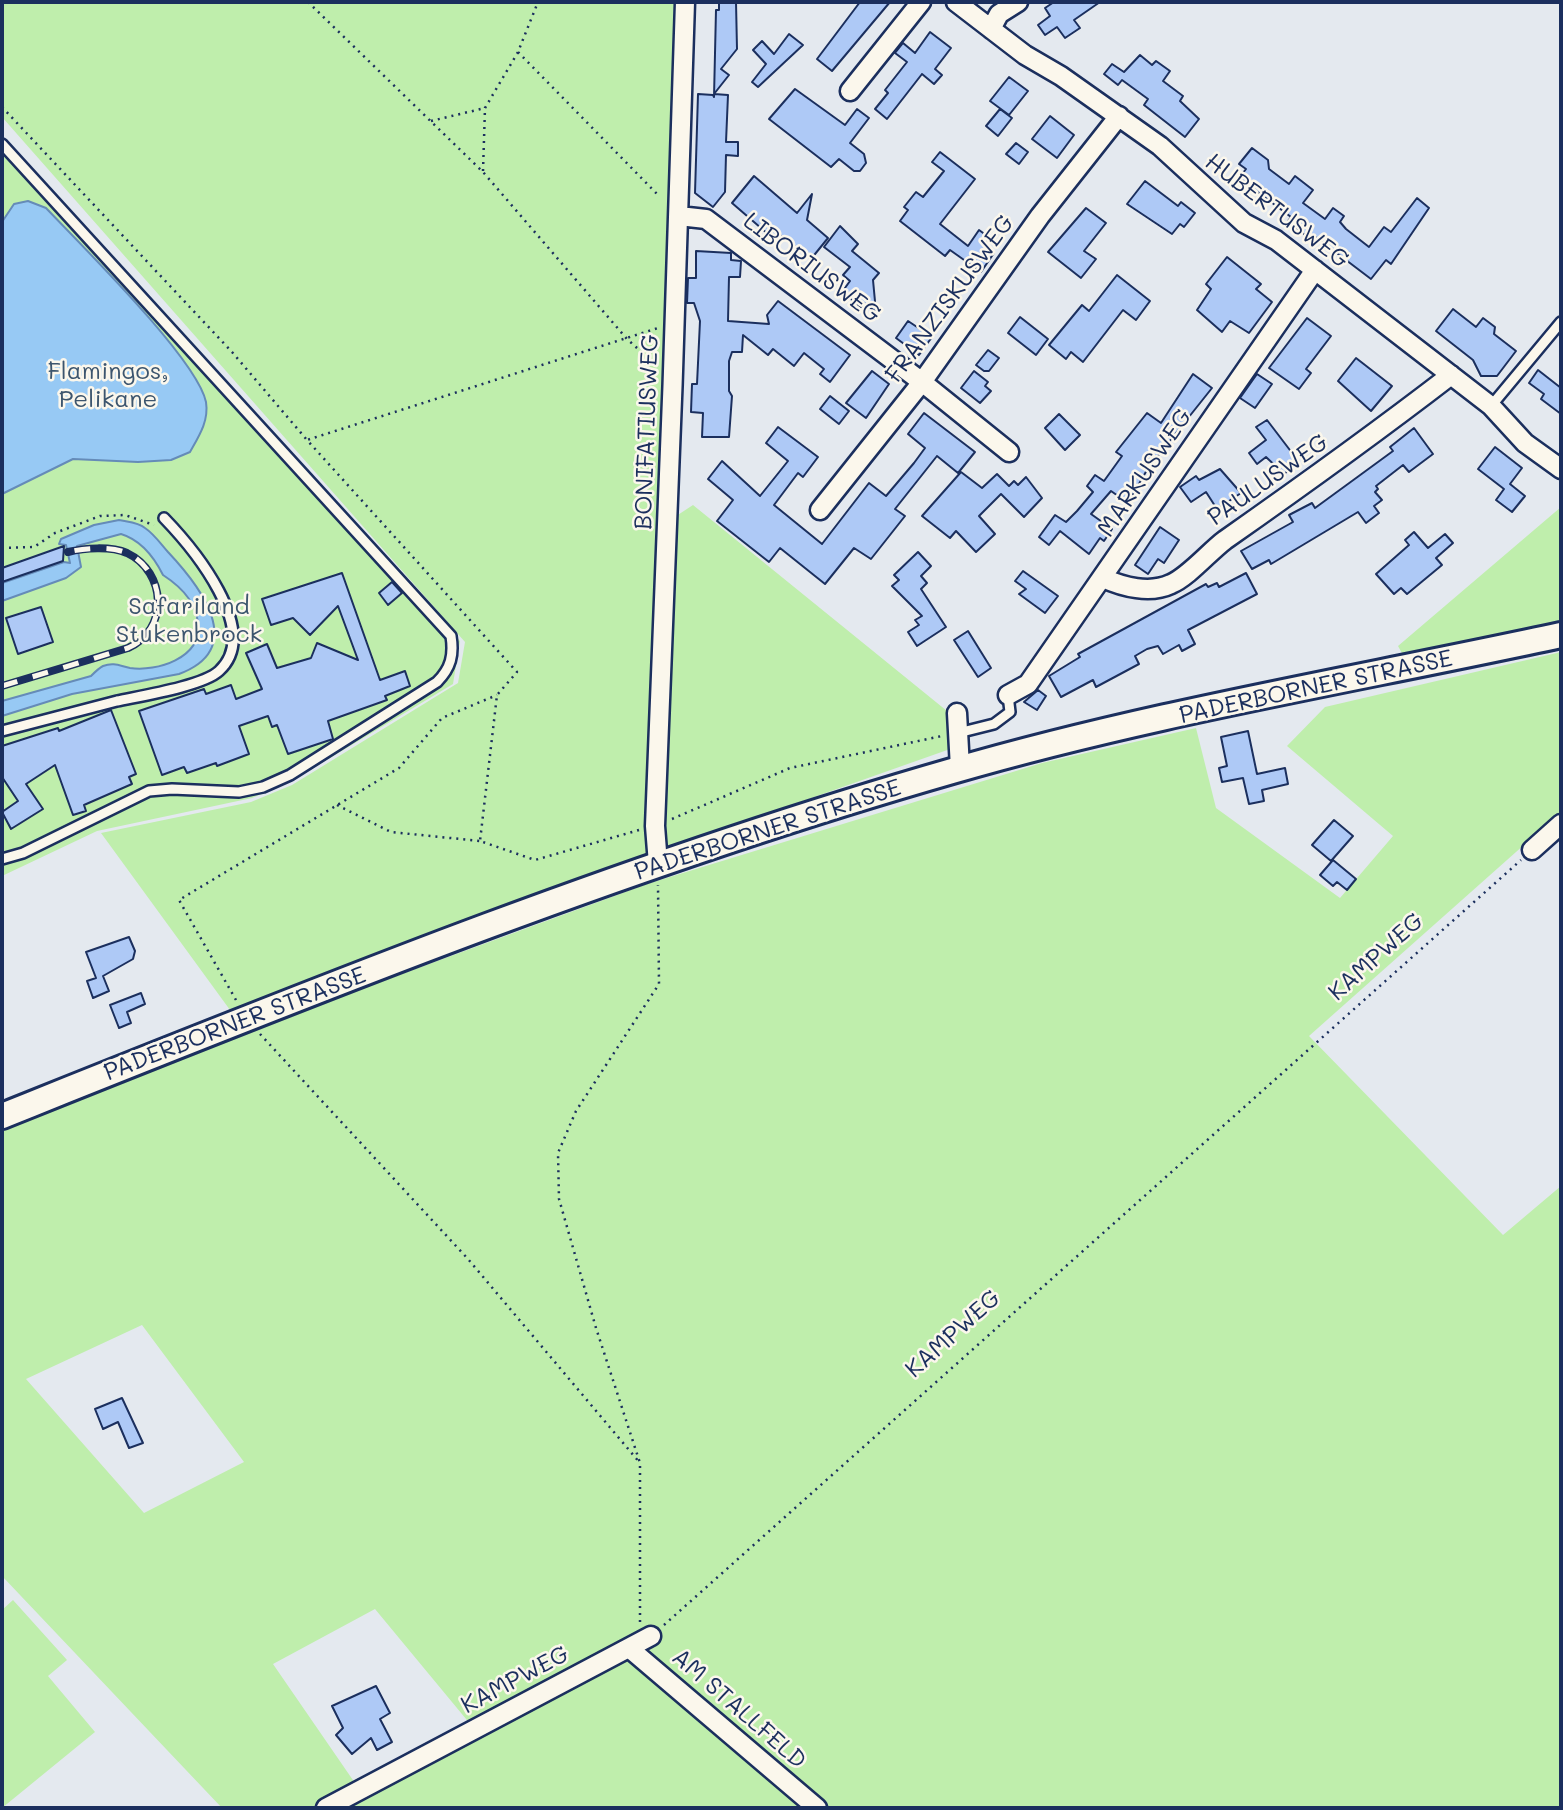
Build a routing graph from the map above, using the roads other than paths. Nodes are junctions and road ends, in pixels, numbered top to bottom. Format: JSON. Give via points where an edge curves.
{"nodes":[{"id":1,"x":685,"y":2,"type":"edge"},
{"id":2,"x":921,"y":2,"type":"edge"},
{"id":3,"x":956,"y":2,"type":"edge"},
{"id":4,"x":1018,"y":2,"type":"edge"},
{"id":5,"x":991,"y":29,"type":"junction"},
{"id":6,"x":850,"y":91,"type":"dead end"},
{"id":7,"x":1119,"y":116,"type":"junction"},
{"id":8,"x":2,"y":144,"type":"edge"},
{"id":9,"x":679,"y":216,"type":"junction"},
{"id":10,"x":1315,"y":270,"type":"junction"},
{"id":11,"x":1561,"y":322,"type":"edge"},
{"id":12,"x":1451,"y":375,"type":"junction"},
{"id":13,"x":922,"y":382,"type":"junction"},
{"id":14,"x":1491,"y":406,"type":"junction"},
{"id":15,"x":1009,"y":452,"type":"dead end"},
{"id":16,"x":1561,"y":469,"type":"edge"},
{"id":17,"x":820,"y":510,"type":"dead end"},
{"id":18,"x":164,"y":518,"type":"road end"},
{"id":19,"x":1103,"y":578,"type":"junction"},
{"id":20,"x":1561,"y":635,"type":"edge"},
{"id":21,"x":1008,"y":695,"type":"joint"},
{"id":22,"x":957,"y":713,"type":"dead end"},
{"id":23,"x":2,"y":731,"type":"edge"},
{"id":24,"x":958,"y":733,"type":"junction"},
{"id":25,"x":960,"y":768,"type":"junction"},
{"id":26,"x":1561,"y":824,"type":"edge"},
{"id":27,"x":1532,"y":850,"type":"road end"},
{"id":28,"x":2,"y":859,"type":"edge"},
{"id":29,"x":658,"y":864,"type":"junction"},
{"id":30,"x":2,"y":1116,"type":"edge"},
{"id":31,"x":651,"y":1636,"type":"road end"},
{"id":32,"x":629,"y":1647,"type":"junction"},
{"id":33,"x":327,"y":1808,"type":"edge"},
{"id":34,"x":817,"y":1808,"type":"edge"}],
"edges":[{"from":1,"to":9,"type":"street","name":"BONIFATIUSWEG"},
{"from":2,"to":6,"type":"street"},
{"from":3,"to":5,"type":"street","name":"HUBERTUSWEG"},
{"from":4,"to":5,"type":"street","via":[[999,15]]},
{"from":5,"to":7,"type":"street","name":"HUBERTUSWEG"},
{"from":7,"to":10,"type":"street","name":"HUBERTUSWEG","via":[[1160,146],[1244,223]]},
{"from":7,"to":13,"type":"street","name":"FRANZISKUSWEG","via":[[1040,216]]},
{"from":8,"to":28,"type":"lane","via":[[451,636],[453,648],[446,673],[437,682],[290,775],[239,792],[149,791]]},
{"from":9,"to":13,"type":"street","name":"LIBORIUSWEG","via":[[706,219]]},
{"from":9,"to":29,"type":"street","name":"BONIFATIUSWEG","via":[[654,826]]},
{"from":10,"to":12,"type":"street","name":"HUBERTUSWEG"},
{"from":10,"to":19,"type":"street","name":"MARKUSWEG"},
{"from":11,"to":14,"type":"lane"},
{"from":12,"to":14,"type":"street","name":"HUBERTUSWEG"},
{"from":12,"to":19,"type":"street","name":"PAULUSWEG","via":[[1172,584],[1147,589]]},
{"from":13,"to":15,"type":"street","name":"LIBORIUSWEG"},
{"from":13,"to":17,"type":"street","name":"FRANZISKUSWEG"},
{"from":14,"to":16,"type":"street","name":"HUBERTUSWEG","via":[[1525,443]]},
{"from":18,"to":23,"type":"lane","via":[[189,543],[225,605],[232,639],[226,664],[212,676],[180,687]]},
{"from":19,"to":21,"type":"street","name":"MARKUSWEG","via":[[1028,684]]},
{"from":20,"to":25,"type":"main road","name":"PADERBORNER STRASSE","via":[[1068,740]]},
{"from":21,"to":24,"type":"lane","via":[[1010,712],[994,724]]},
{"from":22,"to":24,"type":"street"},
{"from":24,"to":25,"type":"street"},
{"from":25,"to":29,"type":"main road","name":"PADERBORNER STRASSE"},
{"from":26,"to":27,"type":"street"},
{"from":29,"to":30,"type":"main road","name":"PADERBORNER STRASSE"},
{"from":31,"to":32,"type":"street","name":"KAMPWEG"},
{"from":32,"to":33,"type":"street","name":"KAMPWEG"},
{"from":32,"to":34,"type":"street","name":"AM STALLFELD"}]}
